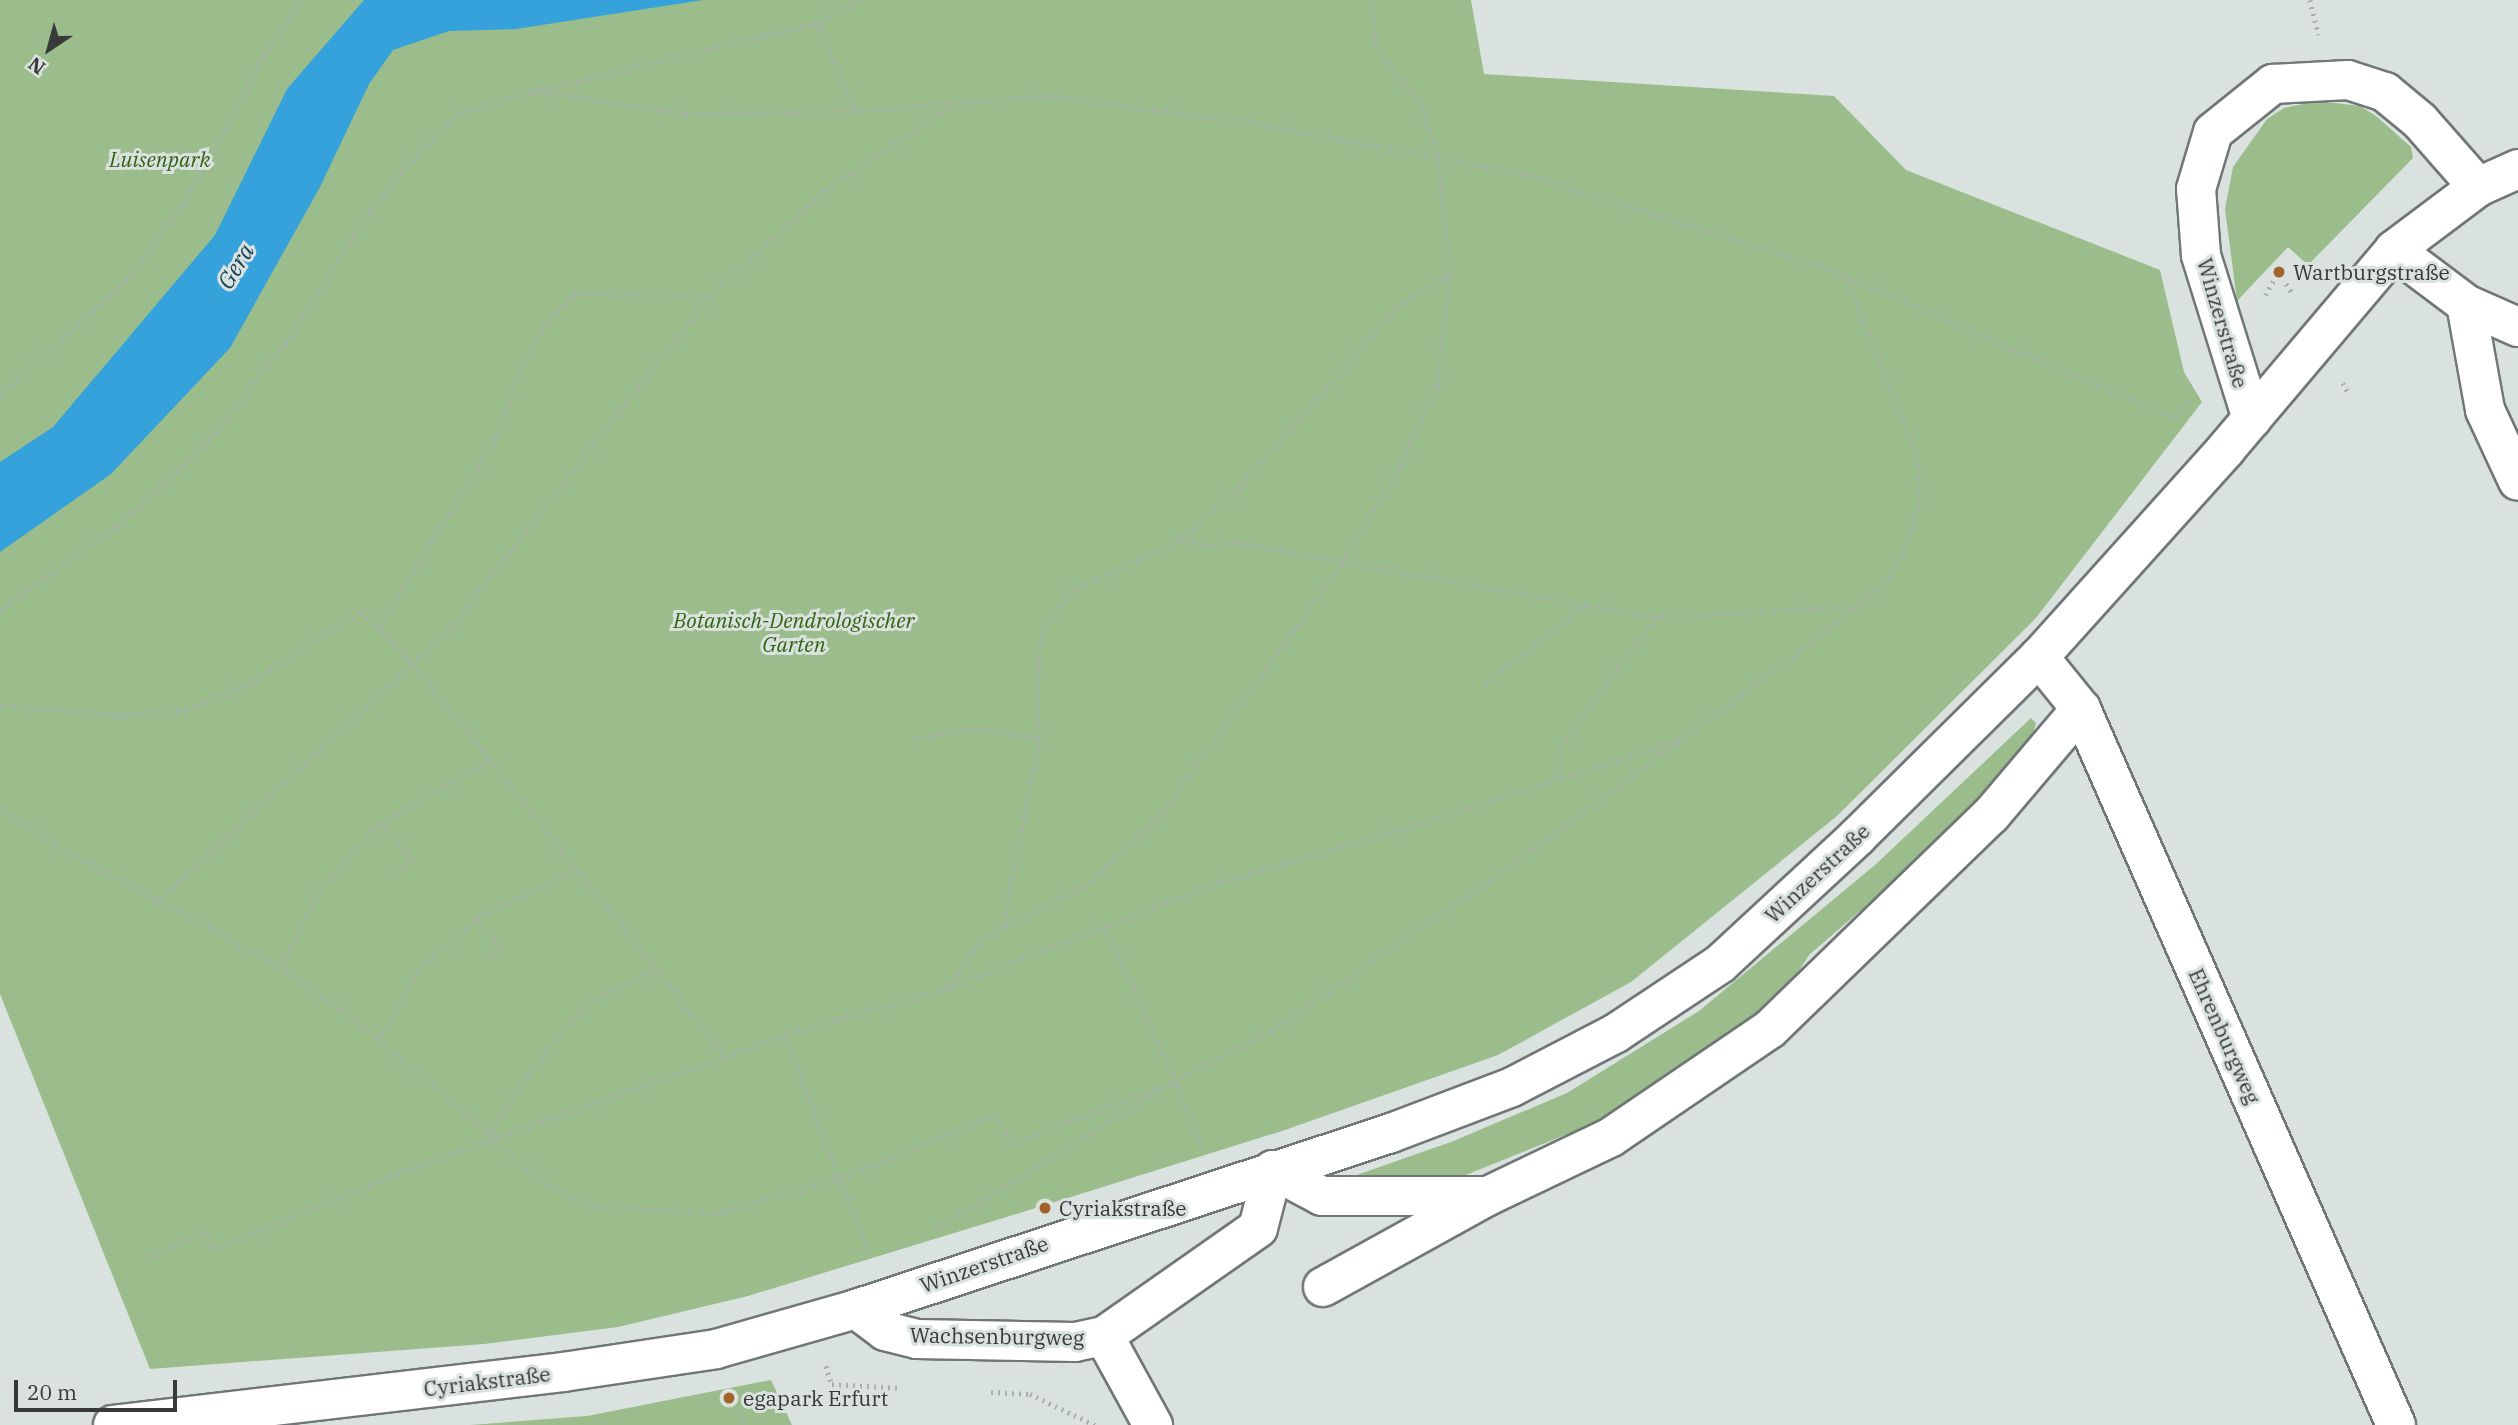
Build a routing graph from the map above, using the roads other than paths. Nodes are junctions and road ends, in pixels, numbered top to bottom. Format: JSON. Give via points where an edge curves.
{"nodes":[{"id":1,"x":2518,"y":169,"type":"edge"},
{"id":2,"x":2478,"y":187,"type":"junction"},
{"id":3,"x":2394,"y":250,"type":"junction"},
{"id":4,"x":2466,"y":304,"type":"junction"},
{"id":5,"x":2518,"y":327,"type":"edge"},
{"id":6,"x":2252,"y":419,"type":"junction"},
{"id":7,"x":2518,"y":481,"type":"edge"},
{"id":8,"x":2039,"y":657,"type":"junction"},
{"id":9,"x":2081,"y":709,"type":"junction"},
{"id":10,"x":1273,"y":1170,"type":"junction"},
{"id":11,"x":1488,"y":1196,"type":"junction"},
{"id":12,"x":1323,"y":1287,"type":"dead end"},
{"id":13,"x":856,"y":1309,"type":"junction"},
{"id":14,"x":1104,"y":1336,"type":"junction"},
{"id":15,"x":113,"y":1425,"type":"edge"},
{"id":16,"x":1153,"y":1425,"type":"edge"},
{"id":17,"x":2396,"y":1425,"type":"edge"}],
"edges":[{"from":1,"to":2,"type":"street","name":"Winzerstraße"},
{"from":2,"to":3,"type":"street","name":"Winzerstraße"},
{"from":2,"to":6,"type":"street","name":"Winzerstraße","via":[[2420,121],[2385,92],[2348,80],[2273,84],[2213,132],[2196,189],[2201,255]]},
{"from":3,"to":4,"type":"street"},
{"from":3,"to":6,"type":"street","name":"Winzerstraße"},
{"from":4,"to":5,"type":"street"},
{"from":4,"to":7,"type":"street","via":[[2485,410]]},
{"from":6,"to":8,"type":"street","name":"Winzerstraße"},
{"from":8,"to":9,"type":"street","name":"Ehrenburgweg"},
{"from":8,"to":10,"type":"street","name":"Winzerstraße","via":[[1857,837],[1709,972],[1616,1033],[1512,1087],[1391,1133]]},
{"from":9,"to":11,"type":"street","via":[[1991,815],[1770,1029],[1611,1137]]},
{"from":9,"to":17,"type":"street","name":"Ehrenburgweg"},
{"from":10,"to":11,"type":"street","via":[[1322,1196]]},
{"from":10,"to":13,"type":"street","name":"Winzerstraße"},
{"from":10,"to":14,"type":"street","name":"Wachsenburgweg","via":[[1258,1228]]},
{"from":11,"to":12,"type":"street"},
{"from":13,"to":14,"type":"street","name":"Wachsenburgweg","via":[[885,1331],[917,1339],[1075,1342]]},
{"from":13,"to":15,"type":"street","name":"Cyriakstraße","via":[[716,1349],[564,1372]]},
{"from":14,"to":16,"type":"street","name":"Wachsenburgweg"}]}
